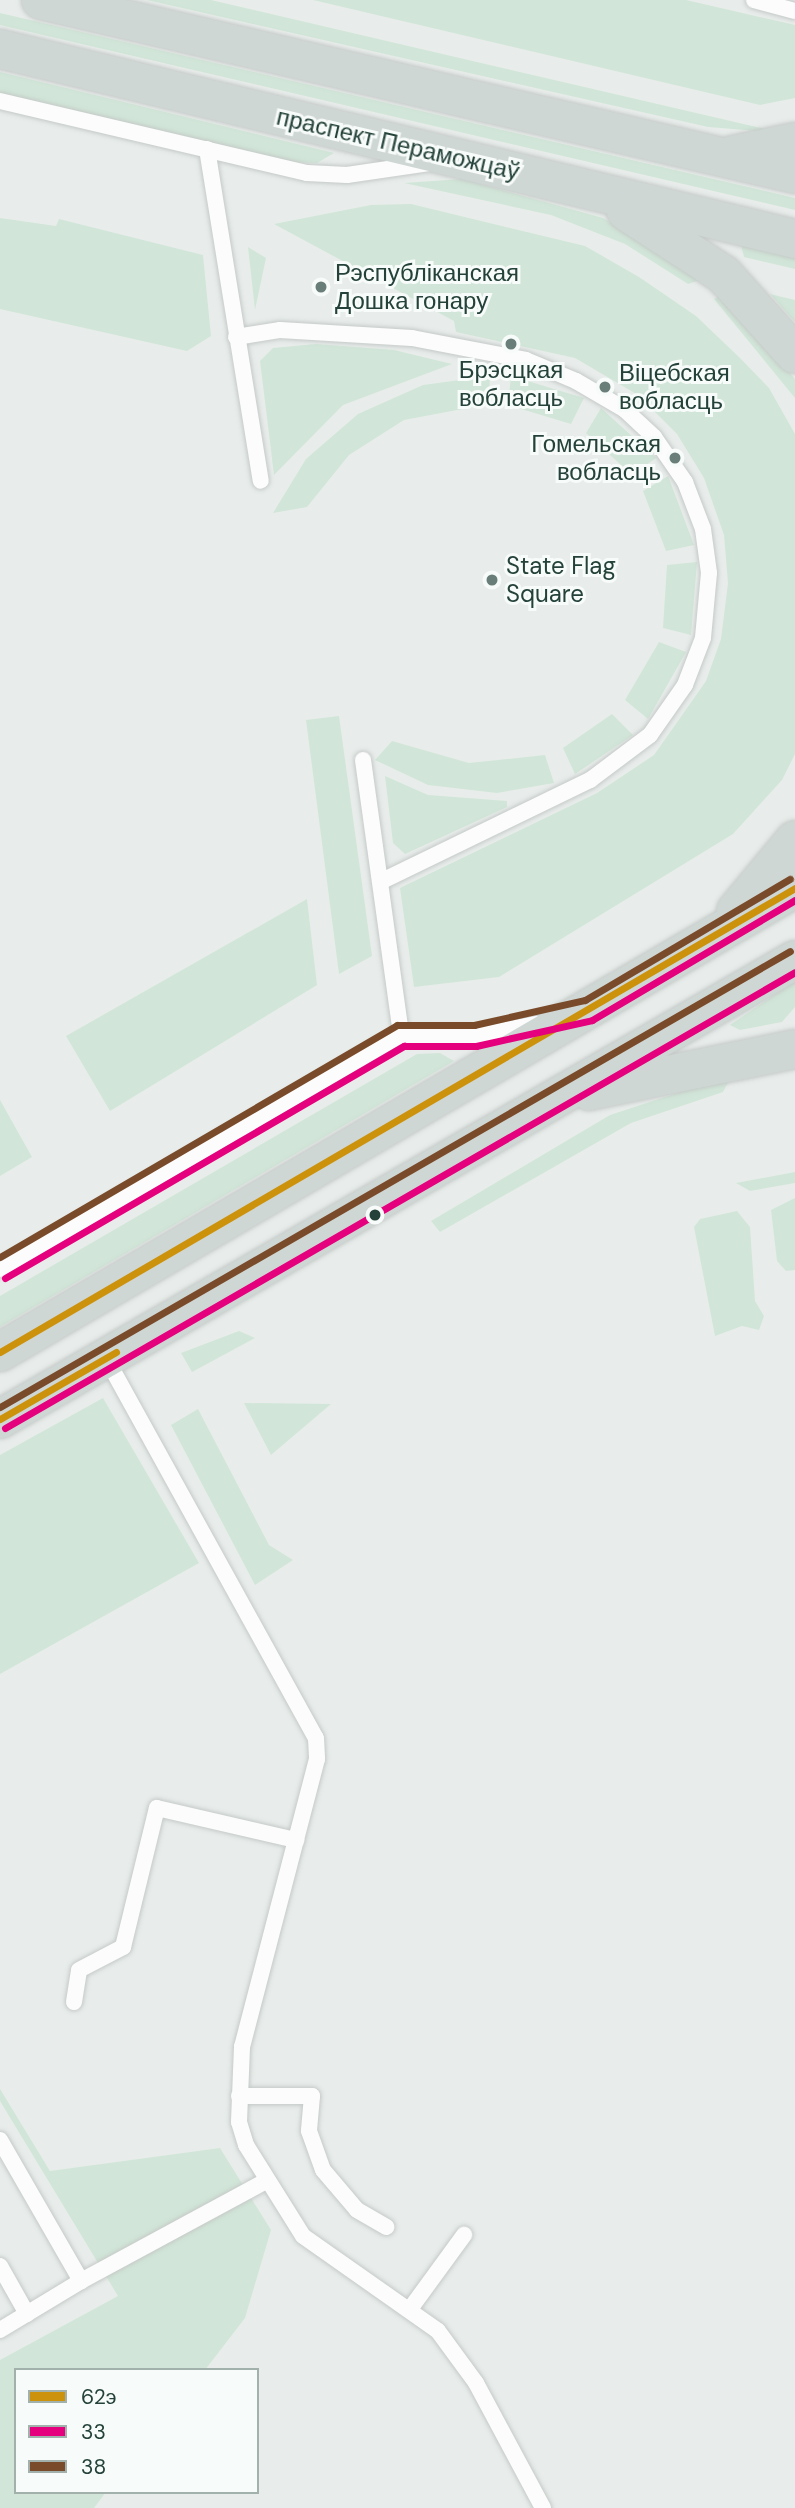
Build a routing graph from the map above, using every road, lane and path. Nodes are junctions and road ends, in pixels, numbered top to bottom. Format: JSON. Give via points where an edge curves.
{"nodes":[{"id":1,"x":41,"y":0,"type":"edge"},
{"id":2,"x":754,"y":0,"type":"edge"},
{"id":3,"x":795,"y":10,"type":"edge"},
{"id":4,"x":0,"y":49,"type":"edge"},
{"id":5,"x":0,"y":101,"type":"edge"},
{"id":6,"x":795,"y":142,"type":"edge"},
{"id":7,"x":207,"y":149,"type":"junction"},
{"id":8,"x":456,"y":157,"type":"junction"},
{"id":9,"x":720,"y":157,"type":"junction"},
{"id":10,"x":795,"y":174,"type":"edge"},
{"id":11,"x":584,"y":188,"type":"junction"},
{"id":12,"x":795,"y":239,"type":"edge"},
{"id":13,"x":236,"y":337,"type":"junction"},
{"id":14,"x":795,"y":354,"type":"edge"},
{"id":15,"x":261,"y":481,"type":"dead end"},
{"id":16,"x":363,"y":760,"type":"dead end"},
{"id":17,"x":795,"y":840,"type":"edge"},
{"id":18,"x":380,"y":882,"type":"junction"},
{"id":19,"x":795,"y":888,"type":"edge"},
{"id":20,"x":712,"y":938,"type":"junction"},
{"id":21,"x":795,"y":960,"type":"edge"},
{"id":22,"x":589,"y":1010,"type":"junction"},
{"id":23,"x":401,"y":1035,"type":"junction"},
{"id":24,"x":795,"y":1049,"type":"edge"},
{"id":25,"x":559,"y":1097,"type":"junction"},
{"id":26,"x":0,"y":1269,"type":"edge"},
{"id":27,"x":77,"y":1307,"type":"junction"},
{"id":28,"x":0,"y":1352,"type":"edge"},
{"id":29,"x":106,"y":1358,"type":"junction"},
{"id":30,"x":0,"y":1419,"type":"edge"},
{"id":31,"x":296,"y":1840,"type":"junction"},
{"id":32,"x":74,"y":2002,"type":"dead end"},
{"id":33,"x":239,"y":2096,"type":"junction"},
{"id":34,"x":0,"y":2140,"type":"edge"},
{"id":35,"x":266,"y":2181,"type":"junction"},
{"id":36,"x":386,"y":2227,"type":"dead end"},
{"id":37,"x":464,"y":2235,"type":"dead end"},
{"id":38,"x":0,"y":2266,"type":"edge"},
{"id":39,"x":81,"y":2281,"type":"junction"},
{"id":40,"x":410,"y":2309,"type":"junction"},
{"id":41,"x":27,"y":2314,"type":"junction"},
{"id":42,"x":0,"y":2330,"type":"edge"},
{"id":43,"x":543,"y":2508,"type":"edge"}],
"edges":[{"from":1,"to":9,"type":"main road"},
{"from":2,"to":3,"type":"lane"},
{"from":4,"to":8,"type":"main road","name":"праспект Пераможцаў"},
{"from":5,"to":7,"type":"lane"},
{"from":6,"to":9,"type":"main road"},
{"from":7,"to":8,"type":"lane","via":[[347,176]]},
{"from":7,"to":13,"type":"lane"},
{"from":8,"to":11,"type":"main road","name":"праспект Пераможцаў"},
{"from":9,"to":10,"type":"main road"},
{"from":11,"to":12,"type":"main road","name":"праспект Пераможцаў"},
{"from":11,"to":14,"type":"main road","via":[[665,232],[724,275]]},
{"from":13,"to":15,"type":"lane"},
{"from":13,"to":18,"type":"lane","via":[[280,330],[412,338],[526,360],[616,404],[654,437],[685,482],[703,529],[709,573],[703,638],[685,685],[650,735],[590,780]]},
{"from":16,"to":18,"type":"lane"},
{"from":17,"to":20,"type":"main road"},
{"from":18,"to":23,"type":"lane"},
{"from":19,"to":20,"type":"main road"},
{"from":20,"to":22,"type":"main road"},
{"from":21,"to":25,"type":"main road"},
{"from":22,"to":23,"type":"lane","via":[[475,1035]]},
{"from":22,"to":27,"type":"main road"},
{"from":23,"to":26,"type":"lane"},
{"from":24,"to":25,"type":"main road"},
{"from":25,"to":29,"type":"main road"},
{"from":27,"to":28,"type":"main road"},
{"from":27,"to":29,"type":"main road"},
{"from":29,"to":30,"type":"main road"},
{"from":29,"to":31,"type":"lane","via":[[316,1738],[317,1759]]},
{"from":31,"to":32,"type":"lane","via":[[157,1808],[123,1947],[79,1970]]},
{"from":31,"to":33,"type":"lane","via":[[242,2047]]},
{"from":33,"to":35,"type":"lane","via":[[246,2145]]},
{"from":33,"to":36,"type":"lane","via":[[312,2096],[309,2131],[323,2170],[356,2210]]},
{"from":34,"to":39,"type":"lane"},
{"from":35,"to":39,"type":"lane"},
{"from":35,"to":40,"type":"lane","via":[[303,2236]]},
{"from":37,"to":40,"type":"lane"},
{"from":38,"to":41,"type":"lane"},
{"from":39,"to":41,"type":"lane"},
{"from":40,"to":43,"type":"lane","via":[[438,2331],[476,2383]]},
{"from":41,"to":42,"type":"lane"}]}
